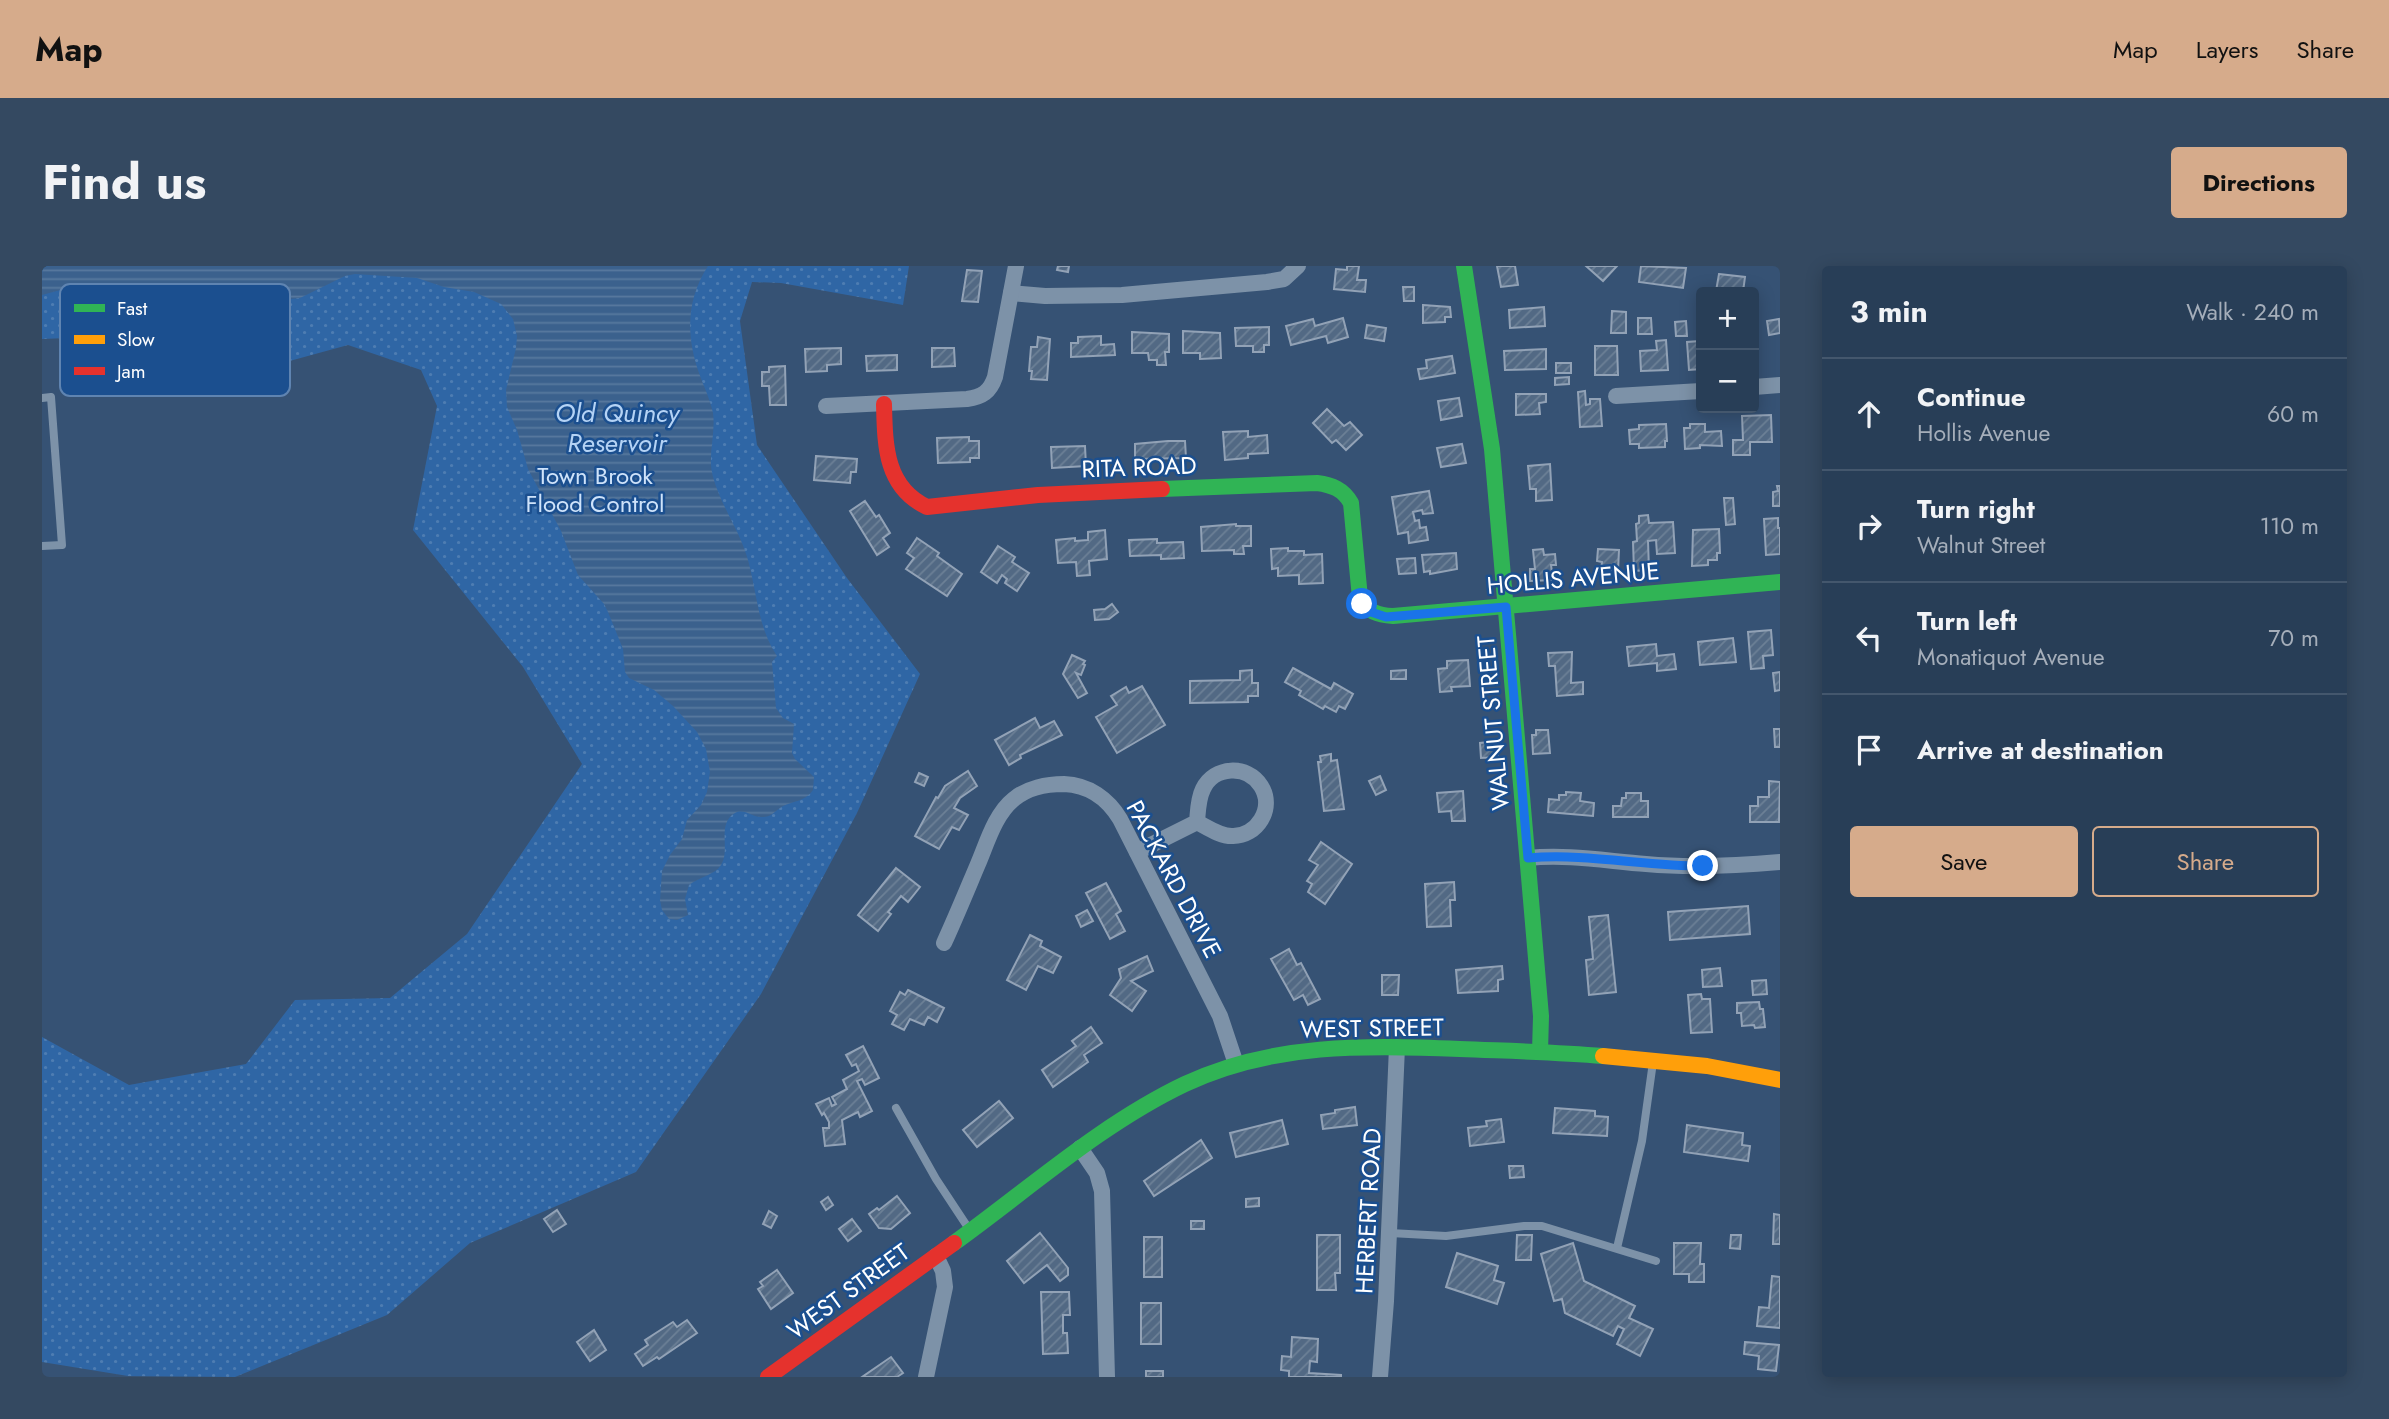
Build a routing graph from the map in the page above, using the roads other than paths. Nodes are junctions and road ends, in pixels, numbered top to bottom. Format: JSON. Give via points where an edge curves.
{"nodes":[{"id":1,"x":1016,"y":266,"type":"edge"},
{"id":2,"x":1464,"y":266,"type":"edge"},
{"id":3,"x":1297,"y":268,"type":"edge"},
{"id":4,"x":1011,"y":293,"type":"junction"},
{"id":5,"x":1780,"y":385,"type":"edge"},
{"id":6,"x":1759,"y":387,"type":"edge"},
{"id":7,"x":1696,"y":391,"type":"edge"},
{"id":8,"x":1616,"y":397,"type":"dead end"},
{"id":9,"x":42,"y":398,"type":"edge"},
{"id":10,"x":884,"y":404,"type":"junction"},
{"id":11,"x":825,"y":406,"type":"dead end"},
{"id":12,"x":42,"y":547,"type":"edge"},
{"id":13,"x":1780,"y":582,"type":"edge"},
{"id":14,"x":1506,"y":607,"type":"junction"},
{"id":15,"x":1371,"y":612,"type":"joint"},
{"id":16,"x":1197,"y":822,"type":"junction"},
{"id":17,"x":1137,"y":852,"type":"junction"},
{"id":18,"x":1528,"y":858,"type":"junction"},
{"id":19,"x":1780,"y":862,"type":"edge"},
{"id":20,"x":944,"y":943,"type":"dead end"},
{"id":21,"x":1397,"y":1047,"type":"junction"},
{"id":22,"x":1540,"y":1052,"type":"junction"},
{"id":23,"x":1653,"y":1059,"type":"junction"},
{"id":24,"x":1236,"y":1064,"type":"junction"},
{"id":25,"x":1780,"y":1080,"type":"edge"},
{"id":26,"x":896,"y":1108,"type":"dead end"},
{"id":27,"x":1080,"y":1148,"type":"junction"},
{"id":28,"x":970,"y":1231,"type":"junction"},
{"id":29,"x":1390,"y":1233,"type":"junction"},
{"id":30,"x":1617,"y":1248,"type":"junction"},
{"id":31,"x":936,"y":1256,"type":"junction"},
{"id":32,"x":1656,"y":1261,"type":"dead end"},
{"id":33,"x":768,"y":1377,"type":"edge"},
{"id":34,"x":926,"y":1377,"type":"edge"},
{"id":35,"x":1107,"y":1377,"type":"edge"},
{"id":36,"x":1380,"y":1377,"type":"edge"}],
"edges":[{"from":1,"to":4,"type":"street"},
{"from":2,"to":14,"type":"street","name":"WALNUT STREET","via":[[1490,429]]},
{"from":3,"to":4,"type":"street","via":[[1276,281],[1143,294]]},
{"from":4,"to":10,"type":"street","via":[[995,377],[988,391],[967,399]]},
{"from":5,"to":6,"type":"street"},
{"from":7,"to":8,"type":"street"},
{"from":9,"to":12,"type":"lane","via":[[51,397],[62,545]]},
{"from":10,"to":11,"type":"street"},
{"from":10,"to":15,"type":"street","name":"RITA ROAD","via":[[892,471],[913,501],[927,507],[1098,491],[1332,485],[1351,503],[1358,592]]},
{"from":13,"to":14,"type":"street","name":"HOLLIS AVENUE"},
{"from":14,"to":15,"type":"street","name":"HOLLIS AVENUE","via":[[1393,617]]},
{"from":14,"to":18,"type":"street","name":"WALNUT STREET"},
{"from":16,"to":16,"type":"street","via":[[1227,836],[1247,833],[1265,811],[1261,786],[1241,771],[1217,774],[1203,787]]},
{"from":16,"to":17,"type":"street"},
{"from":17,"to":20,"type":"street","name":"PACKARD DRIVE","via":[[1115,811],[1095,793],[1068,785],[1030,789],[1012,800],[1000,816]]},
{"from":17,"to":24,"type":"street","name":"PACKARD DRIVE","via":[[1220,1016]]},
{"from":18,"to":19,"type":"street","via":[[1680,866]]},
{"from":18,"to":22,"type":"street","name":"WALNUT STREET"},
{"from":21,"to":22,"type":"street","name":"WEST STREET"},
{"from":21,"to":24,"type":"street","name":"WEST STREET","via":[[1310,1051]]},
{"from":21,"to":29,"type":"street","name":"HERBERT ROAD"},
{"from":22,"to":23,"type":"street","name":"WEST STREET"},
{"from":23,"to":25,"type":"street","name":"WEST STREET"},
{"from":23,"to":30,"type":"lane","via":[[1642,1141]]},
{"from":24,"to":27,"type":"street","name":"WEST STREET","via":[[1163,1095]]},
{"from":26,"to":28,"type":"lane"},
{"from":27,"to":28,"type":"street","name":"WEST STREET"},
{"from":27,"to":35,"type":"street","via":[[1097,1173],[1102,1191]]},
{"from":28,"to":31,"type":"street","name":"WEST STREET"},
{"from":29,"to":30,"type":"lane","via":[[1457,1236],[1533,1225]]},
{"from":29,"to":36,"type":"street","name":"HERBERT ROAD"},
{"from":30,"to":32,"type":"lane"},
{"from":31,"to":33,"type":"street","name":"WEST STREET"},
{"from":31,"to":34,"type":"street","via":[[945,1287]]}]}
